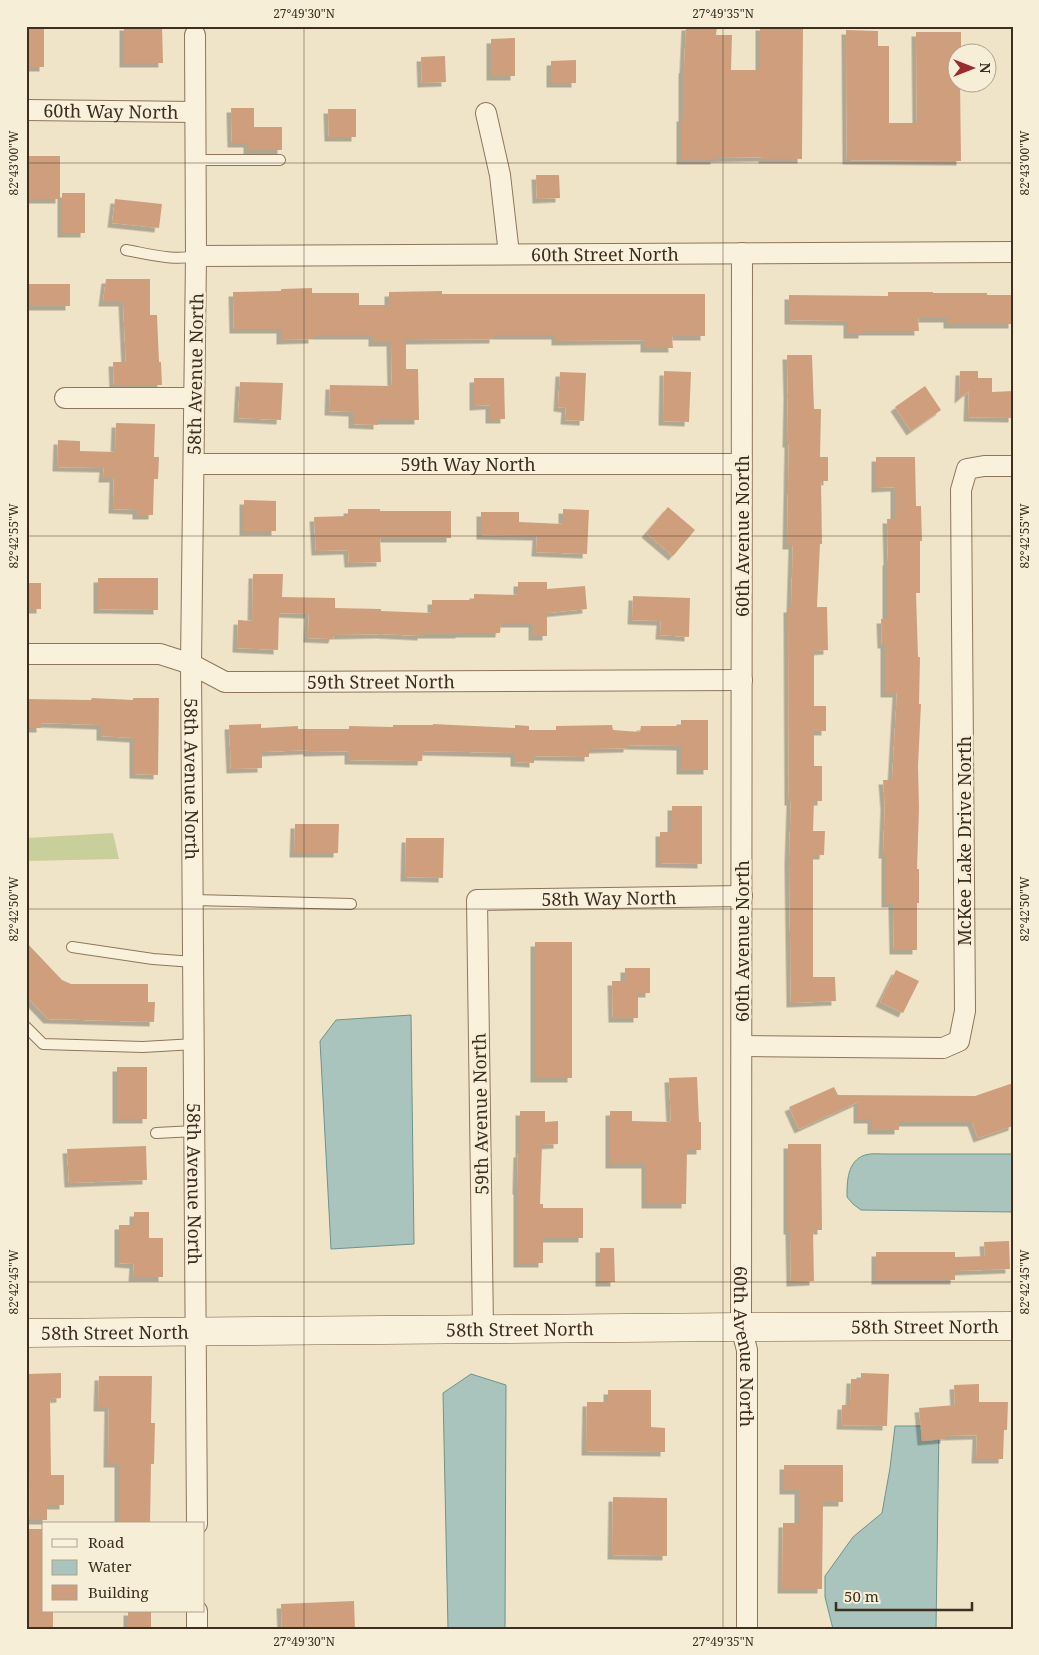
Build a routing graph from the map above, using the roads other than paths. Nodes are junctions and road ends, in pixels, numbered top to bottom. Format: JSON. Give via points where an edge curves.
{"nodes":[{"id":1,"x":195,"y":35,"type":"dead end"},
{"id":2,"x":26,"y":110,"type":"edge"},
{"id":3,"x":195,"y":112,"type":"junction"},
{"id":4,"x":486,"y":113,"type":"dead end"},
{"id":5,"x":195,"y":160,"type":"junction"},
{"id":6,"x":280,"y":160,"type":"dead end"},
{"id":7,"x":126,"y":250,"type":"dead end"},
{"id":8,"x":1013,"y":252,"type":"edge"},
{"id":9,"x":742,"y":253,"type":"junction"},
{"id":10,"x":509,"y":254,"type":"junction"},
{"id":11,"x":196,"y":256,"type":"junction"},
{"id":12,"x":65,"y":398,"type":"dead end"},
{"id":13,"x":194,"y":398,"type":"junction"},
{"id":14,"x":194,"y":464,"type":"junction"},
{"id":15,"x":742,"y":464,"type":"junction"},
{"id":16,"x":1013,"y":466,"type":"edge"},
{"id":17,"x":26,"y":654,"type":"edge"},
{"id":18,"x":192,"y":664,"type":"junction"},
{"id":19,"x":742,"y":680,"type":"junction"},
{"id":20,"x":742,"y":896,"type":"junction"},
{"id":21,"x":193,"y":900,"type":"junction"},
{"id":22,"x":478,"y":900,"type":"joint"},
{"id":23,"x":351,"y":904,"type":"dead end"},
{"id":24,"x":72,"y":947,"type":"dead end"},
{"id":25,"x":194,"y":962,"type":"junction"},
{"id":26,"x":26,"y":1028,"type":"edge"},
{"id":27,"x":194,"y":1044,"type":"junction"},
{"id":28,"x":742,"y":1046,"type":"junction"},
{"id":29,"x":195,"y":1131,"type":"junction"},
{"id":30,"x":156,"y":1133,"type":"dead end"},
{"id":31,"x":1013,"y":1326,"type":"edge"},
{"id":32,"x":741,"y":1327,"type":"junction"},
{"id":33,"x":483,"y":1329,"type":"junction"},
{"id":34,"x":197,"y":1332,"type":"junction"},
{"id":35,"x":26,"y":1333,"type":"edge"},
{"id":36,"x":197,"y":1522,"type":"edge"},
{"id":37,"x":197,"y":1612,"type":"edge"},
{"id":38,"x":197,"y":1629,"type":"edge"},
{"id":39,"x":747,"y":1629,"type":"edge"}],
"edges":[{"from":1,"to":3,"type":"street","name":"58th Avenue North"},
{"from":2,"to":3,"type":"street","name":"60th Way North"},
{"from":3,"to":5,"type":"street","name":"58th Avenue North"},
{"from":4,"to":10,"type":"street","via":[[500,175]]},
{"from":5,"to":6,"type":"lane"},
{"from":5,"to":11,"type":"street","name":"58th Avenue North"},
{"from":7,"to":11,"type":"lane","via":[[163,257]]},
{"from":8,"to":9,"type":"street","name":"60th Street North"},
{"from":9,"to":10,"type":"street","name":"60th Street North"},
{"from":9,"to":15,"type":"street","name":"60th Avenue North"},
{"from":10,"to":11,"type":"street","name":"60th Street North"},
{"from":11,"to":13,"type":"street","name":"58th Avenue North"},
{"from":12,"to":13,"type":"street"},
{"from":13,"to":14,"type":"street","name":"58th Avenue North"},
{"from":14,"to":15,"type":"street","name":"59th Way North"},
{"from":14,"to":18,"type":"street","name":"58th Avenue North"},
{"from":15,"to":19,"type":"street","name":"60th Avenue North"},
{"from":16,"to":28,"type":"street","name":"McKee Lake Drive North","via":[[984,466],[967,470],[961,490],[965,1011],[959,1041],[943,1048]]},
{"from":17,"to":18,"type":"street","name":"59th Street North","via":[[160,654]]},
{"from":18,"to":19,"type":"street","name":"59th Street North","via":[[225,682]]},
{"from":18,"to":21,"type":"street","name":"58th Avenue North"},
{"from":19,"to":20,"type":"street","name":"60th Avenue North"},
{"from":20,"to":22,"type":"street","name":"58th Way North"},
{"from":20,"to":28,"type":"street","name":"60th Avenue North"},
{"from":21,"to":23,"type":"lane"},
{"from":21,"to":25,"type":"street","name":"58th Avenue North"},
{"from":22,"to":33,"type":"street","name":"59th Avenue North"},
{"from":24,"to":25,"type":"lane"},
{"from":25,"to":27,"type":"street","name":"58th Avenue North"},
{"from":26,"to":27,"type":"lane","via":[[43,1044],[143,1047]]},
{"from":27,"to":29,"type":"street","name":"58th Avenue North"},
{"from":28,"to":32,"type":"street","name":"60th Avenue North"},
{"from":29,"to":30,"type":"lane"},
{"from":29,"to":34,"type":"street","name":"58th Avenue North"},
{"from":31,"to":32,"type":"street","name":"58th Street North"},
{"from":32,"to":33,"type":"street","name":"58th Street North"},
{"from":32,"to":39,"type":"street","name":"60th Avenue North","via":[[748,1350]]},
{"from":33,"to":34,"type":"street","name":"58th Street North"},
{"from":34,"to":35,"type":"street","name":"58th Street North"},
{"from":34,"to":36,"type":"street","name":"58th Avenue North"},
{"from":37,"to":38,"type":"street"}]}
